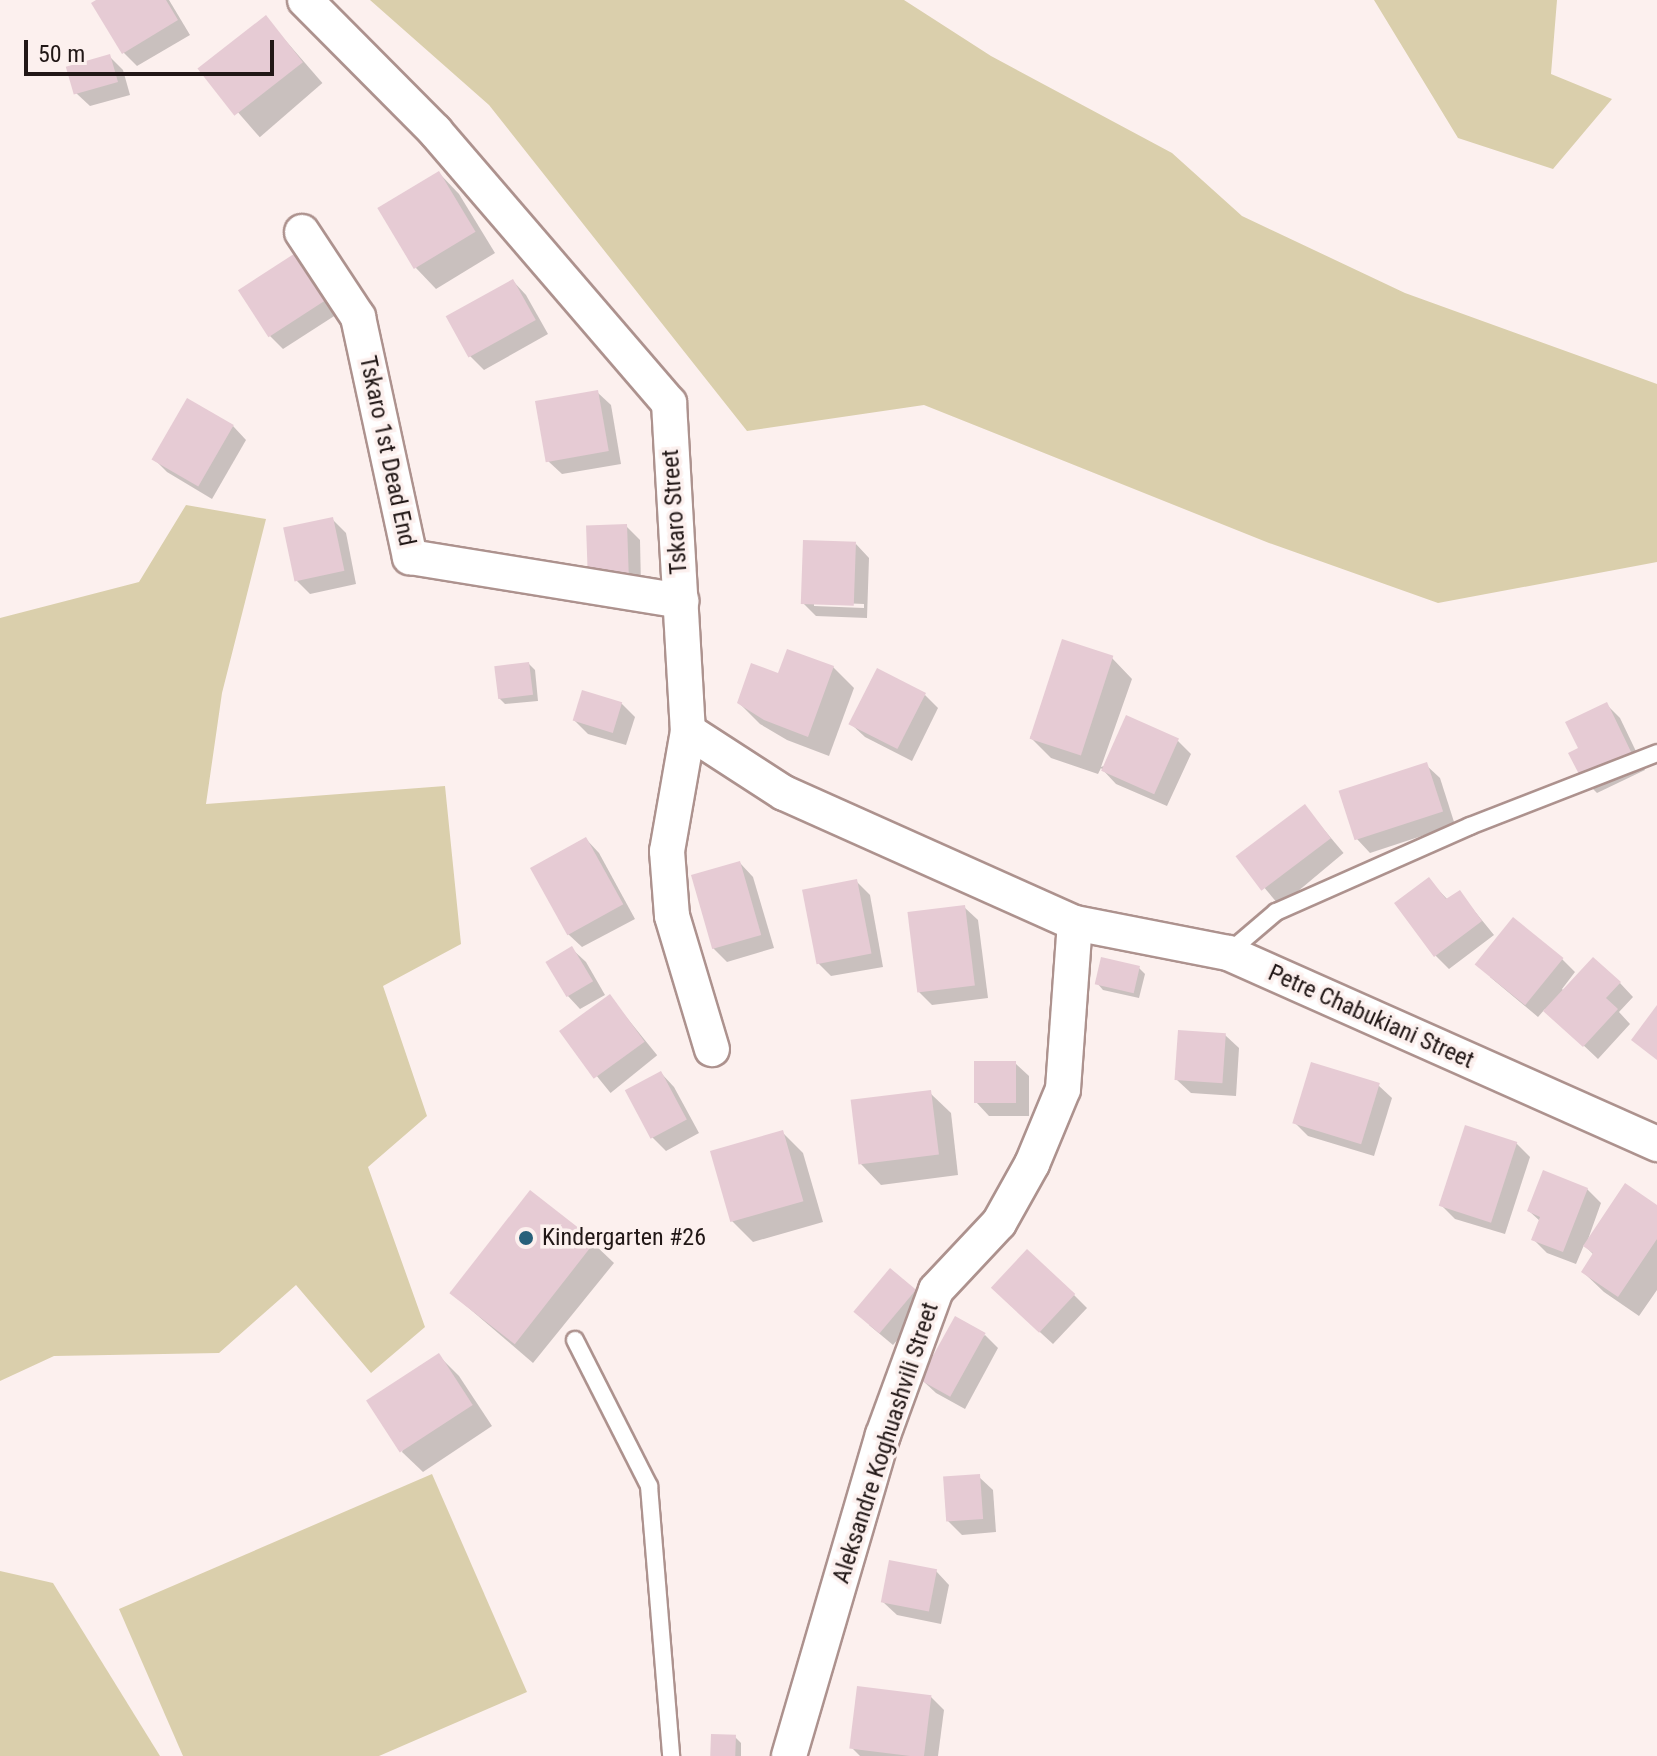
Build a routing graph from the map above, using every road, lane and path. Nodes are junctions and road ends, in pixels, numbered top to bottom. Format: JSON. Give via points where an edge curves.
{"nodes":[{"id":1,"x":305,"y":0,"type":"edge"},
{"id":2,"x":302,"y":232,"type":"dead end"},
{"id":3,"x":681,"y":601,"type":"junction"},
{"id":4,"x":688,"y":731,"type":"junction"},
{"id":5,"x":1657,"y":753,"type":"edge"},
{"id":6,"x":1075,"y":923,"type":"junction"},
{"id":7,"x":1228,"y":953,"type":"junction"},
{"id":8,"x":712,"y":1049,"type":"dead end"},
{"id":9,"x":1657,"y":1144,"type":"edge"},
{"id":10,"x":575,"y":1340,"type":"dead end"},
{"id":11,"x":671,"y":1756,"type":"edge"},
{"id":12,"x":789,"y":1756,"type":"edge"}],
"edges":[{"from":1,"to":3,"type":"street","name":"Tskaro Street","via":[[435,131],[669,403]]},
{"from":2,"to":3,"type":"street","name":"Tskaro 1st Dead End","via":[[358,317],[410,557]]},
{"from":3,"to":4,"type":"street","name":"Tskaro Street"},
{"from":4,"to":6,"type":"street","via":[[784,793]]},
{"from":4,"to":8,"type":"street","name":"Tskaro Street","via":[[667,851],[672,916]]},
{"from":5,"to":7,"type":"lane","via":[[1470,826],[1276,912]]},
{"from":6,"to":7,"type":"street","name":"Petre Chabukiani Street"},
{"from":6,"to":12,"type":"street","name":"Aleksandre Koghuashvili Street","via":[[1063,1089],[1032,1164],[999,1223],[936,1290],[883,1435]]},
{"from":7,"to":9,"type":"street","name":"Petre Chabukiani Street"},
{"from":10,"to":11,"type":"lane","via":[[649,1486]]}]}
